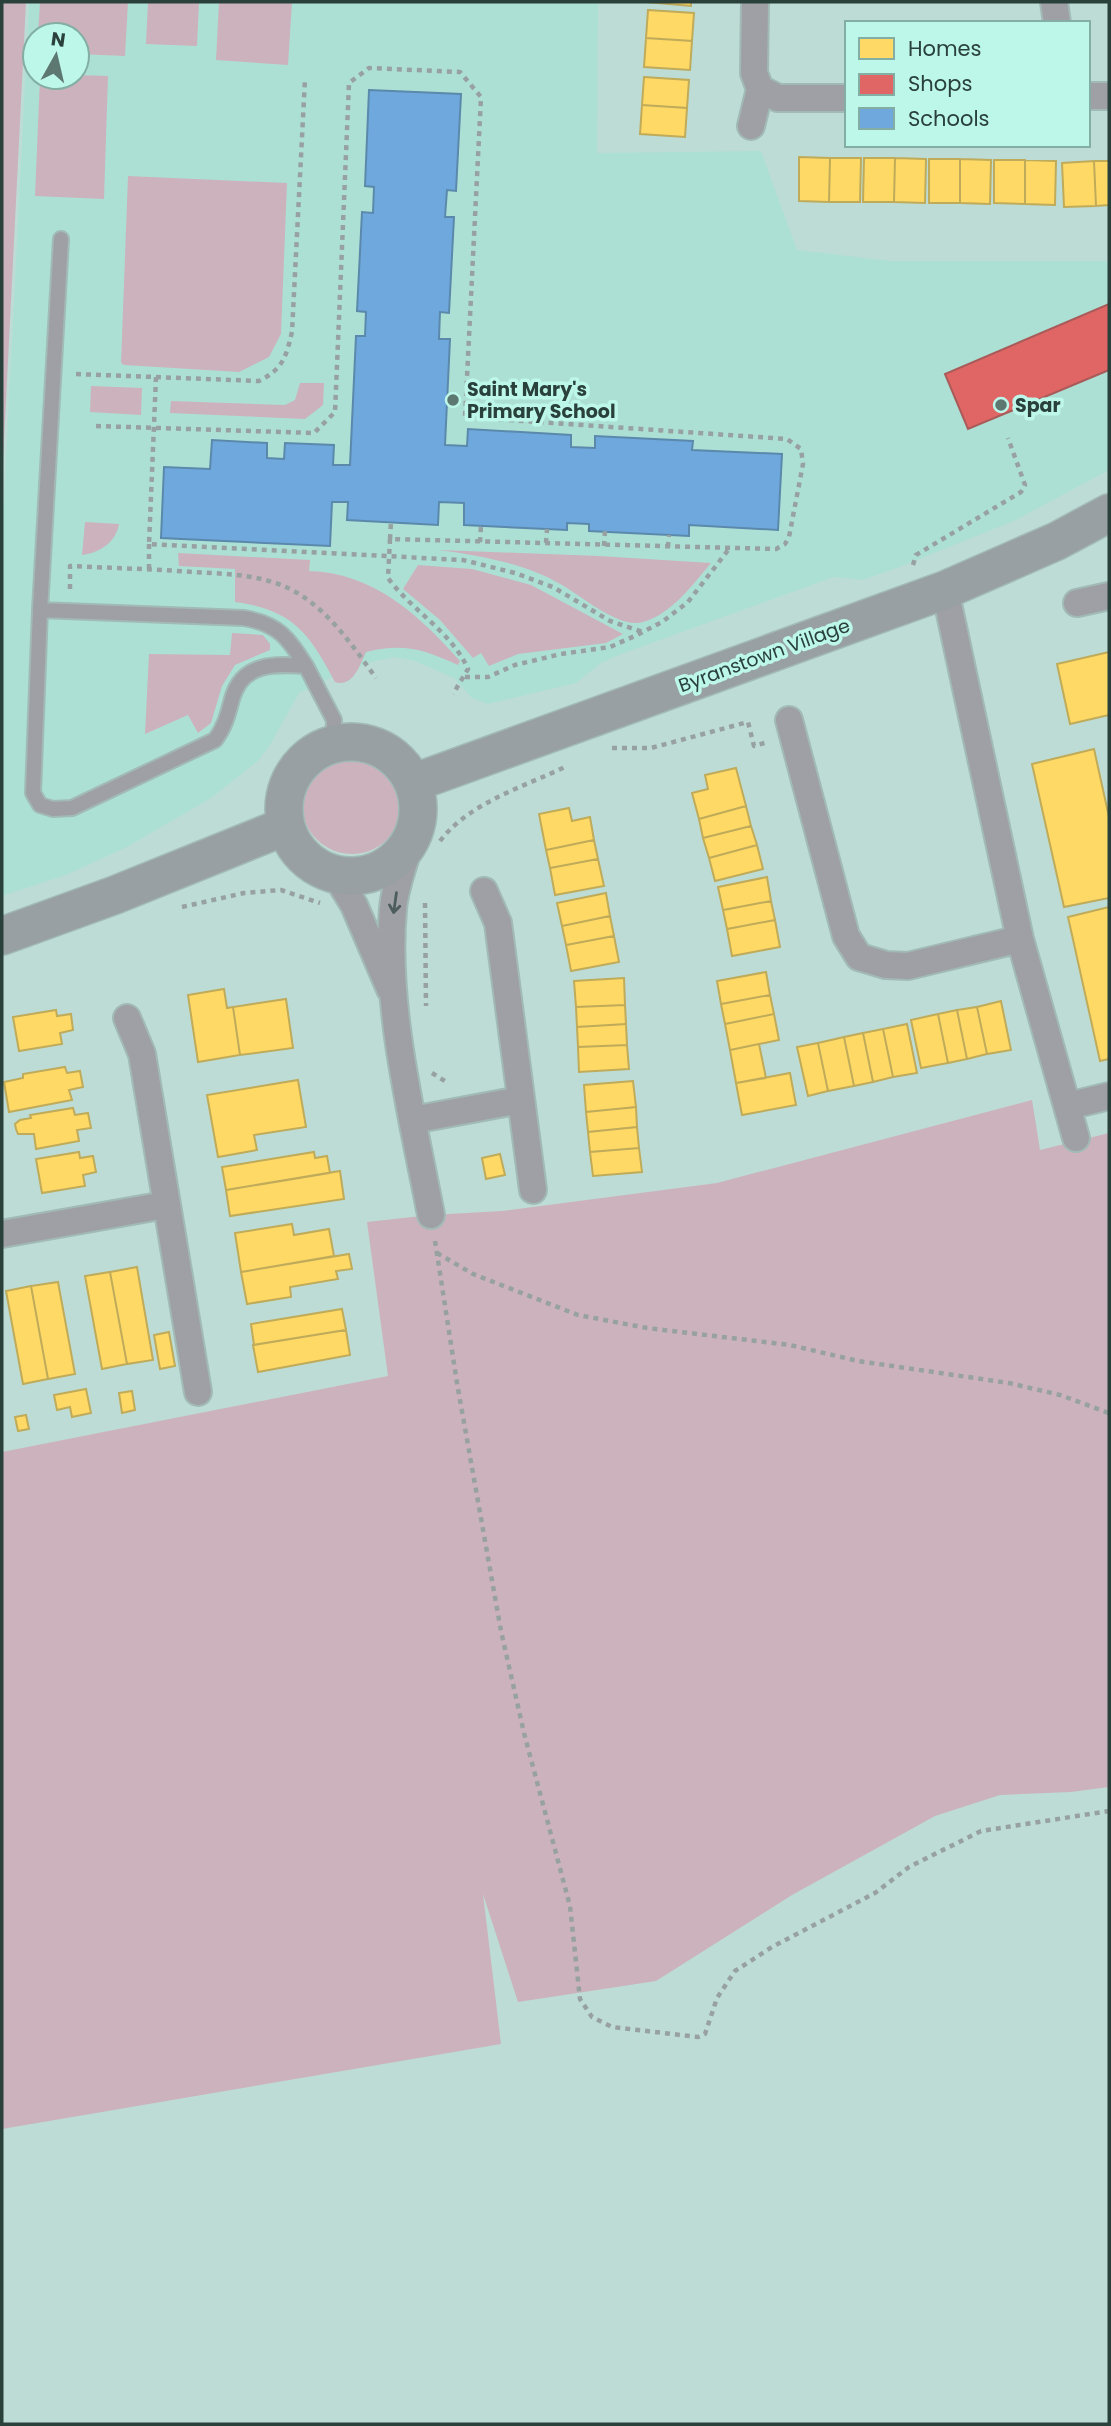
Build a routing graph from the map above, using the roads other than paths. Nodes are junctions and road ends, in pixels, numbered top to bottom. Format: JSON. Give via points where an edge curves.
{"nodes":[{"id":1,"x":755,"y":2,"type":"edge"},
{"id":2,"x":1055,"y":2,"type":"edge"},
{"id":3,"x":1057,"y":21,"type":"edge"},
{"id":4,"x":760,"y":89,"type":"junction"},
{"id":5,"x":1090,"y":96,"type":"edge"},
{"id":6,"x":1109,"y":96,"type":"edge"},
{"id":7,"x":845,"y":98,"type":"edge"},
{"id":8,"x":751,"y":125,"type":"dead end"},
{"id":9,"x":61,"y":239,"type":"dead end"},
{"id":10,"x":1109,"y":513,"type":"edge"},
{"id":11,"x":945,"y":590,"type":"junction"},
{"id":12,"x":1109,"y":596,"type":"edge"},
{"id":13,"x":1077,"y":603,"type":"dead end"},
{"id":14,"x":40,"y":610,"type":"junction"},
{"id":15,"x":306,"y":666,"type":"junction"},
{"id":16,"x":791,"y":728,"type":"road end"},
{"id":17,"x":333,"y":744,"type":"junction"},
{"id":18,"x":413,"y":783,"type":"junction"},
{"id":19,"x":286,"y":826,"type":"junction"},
{"id":20,"x":425,"y":841,"type":"junction"},
{"id":21,"x":335,"y":874,"type":"junction"},
{"id":22,"x":484,"y":891,"type":"dead end"},
{"id":23,"x":2,"y":936,"type":"edge"},
{"id":24,"x":1020,"y":939,"type":"junction"},
{"id":25,"x":392,"y":994,"type":"junction"},
{"id":26,"x":127,"y":1018,"type":"dead end"},
{"id":27,"x":1109,"y":1097,"type":"edge"},
{"id":28,"x":520,"y":1100,"type":"junction"},
{"id":29,"x":1068,"y":1106,"type":"junction"},
{"id":30,"x":413,"y":1120,"type":"junction"},
{"id":31,"x":1076,"y":1138,"type":"dead end"},
{"id":32,"x":533,"y":1190,"type":"dead end"},
{"id":33,"x":165,"y":1205,"type":"junction"},
{"id":34,"x":431,"y":1215,"type":"road end"},
{"id":35,"x":2,"y":1234,"type":"edge"},
{"id":36,"x":198,"y":1392,"type":"dead end"}],
"edges":[{"from":1,"to":4,"type":"street","via":[[754,73]]},
{"from":2,"to":3,"type":"street"},
{"from":4,"to":7,"type":"street","via":[[778,98]]},
{"from":4,"to":8,"type":"street"},
{"from":5,"to":6,"type":"street"},
{"from":9,"to":14,"type":"lane"},
{"from":10,"to":11,"type":"street","name":"Byranstown Village"},
{"from":11,"to":18,"type":"street","name":"Byranstown Village"},
{"from":11,"to":24,"type":"street"},
{"from":12,"to":13,"type":"street"},
{"from":14,"to":15,"type":"lane","via":[[259,620],[284,634]]},
{"from":14,"to":15,"type":"lane","via":[[33,793],[40,805],[54,809],[72,808],[215,740],[241,679],[256,668]]},
{"from":15,"to":17,"type":"lane","via":[[334,720]]},
{"from":16,"to":24,"type":"street","via":[[846,936],[859,957],[908,966]]},
{"from":17,"to":18,"type":"street","via":[[371,744],[389,753]]},
{"from":17,"to":19,"type":"street","via":[[306,760],[288,785]]},
{"from":18,"to":20,"type":"street"},
{"from":19,"to":21,"type":"street","via":[[304,857]]},
{"from":19,"to":23,"type":"street"},
{"from":20,"to":21,"type":"street","via":[[380,869],[358,875]]},
{"from":20,"to":25,"type":"street","one_way":true,"via":[[393,909]]},
{"from":21,"to":25,"type":"street","via":[[354,905]]},
{"from":22,"to":28,"type":"street","via":[[498,923]]},
{"from":24,"to":29,"type":"street"},
{"from":25,"to":30,"type":"street"},
{"from":26,"to":33,"type":"street","via":[[142,1054]]},
{"from":27,"to":29,"type":"street"},
{"from":28,"to":30,"type":"street"},
{"from":28,"to":32,"type":"street"},
{"from":29,"to":31,"type":"street"},
{"from":30,"to":34,"type":"street"},
{"from":33,"to":35,"type":"street"},
{"from":33,"to":36,"type":"street"}]}
